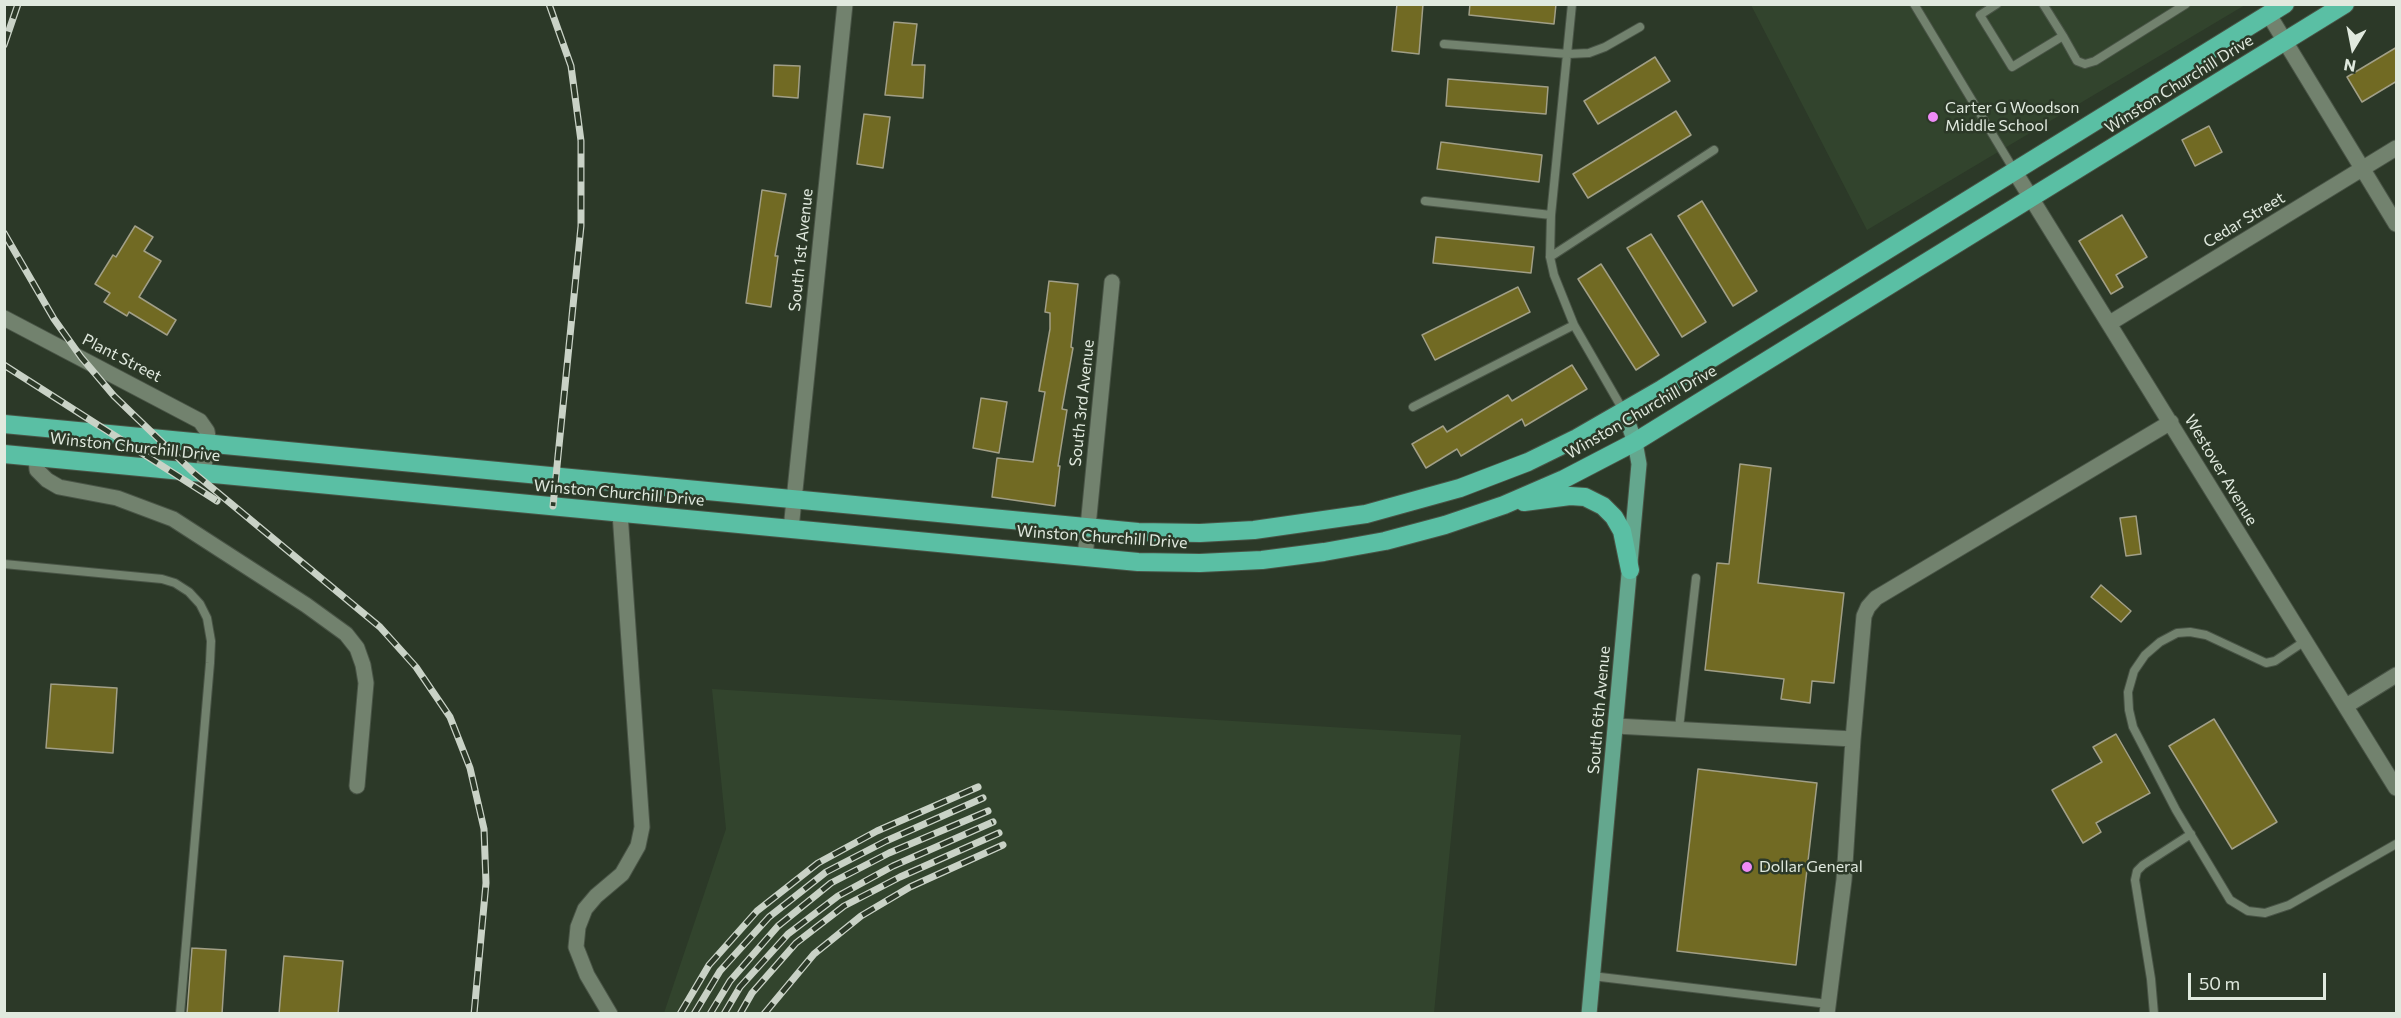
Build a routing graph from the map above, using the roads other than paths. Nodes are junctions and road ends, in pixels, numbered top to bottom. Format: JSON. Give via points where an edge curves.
{"nodes":[{"id":1,"x":844,"y":4,"type":"edge"},
{"id":2,"x":1572,"y":4,"type":"edge"},
{"id":3,"x":1997,"y":4,"type":"edge"},
{"id":4,"x":2043,"y":4,"type":"edge"},
{"id":5,"x":2186,"y":4,"type":"edge"},
{"id":6,"x":2285,"y":4,"type":"edge"},
{"id":7,"x":2345,"y":4,"type":"edge"},
{"id":8,"x":1915,"y":5,"type":"edge"},
{"id":9,"x":2269,"y":15,"type":"junction"},
{"id":10,"x":1640,"y":27,"type":"dead end"},
{"id":11,"x":2063,"y":36,"type":"junction"},
{"id":12,"x":2285,"y":42,"type":"junction"},
{"id":13,"x":1444,"y":44,"type":"dead end"},
{"id":14,"x":1568,"y":54,"type":"junction"},
{"id":15,"x":2397,"y":148,"type":"edge"},
{"id":16,"x":1714,"y":150,"type":"dead end"},
{"id":17,"x":2362,"y":169,"type":"junction"},
{"id":18,"x":2015,"y":172,"type":"junction"},
{"id":19,"x":2031,"y":198,"type":"junction"},
{"id":20,"x":1425,"y":201,"type":"dead end"},
{"id":21,"x":1551,"y":215,"type":"junction"},
{"id":22,"x":2397,"y":224,"type":"edge"},
{"id":23,"x":1550,"y":257,"type":"junction"},
{"id":24,"x":1113,"y":282,"type":"dead end"},
{"id":25,"x":4,"y":318,"type":"edge"},
{"id":26,"x":2110,"y":323,"type":"junction"},
{"id":27,"x":1575,"y":324,"type":"junction"},
{"id":28,"x":1413,"y":407,"type":"dead end"},
{"id":29,"x":1624,"y":411,"type":"junction"},
{"id":30,"x":2171,"y":422,"type":"junction"},
{"id":31,"x":4,"y":424,"type":"edge"},
{"id":32,"x":1635,"y":442,"type":"junction"},
{"id":33,"x":209,"y":443,"type":"junction"},
{"id":34,"x":4,"y":454,"type":"edge"},
{"id":35,"x":36,"y":457,"type":"junction"},
{"id":36,"x":202,"y":474,"type":"junction"},
{"id":37,"x":794,"y":499,"type":"junction"},
{"id":38,"x":1504,"y":505,"type":"junction"},
{"id":39,"x":620,"y":513,"type":"junction"},
{"id":40,"x":1088,"y":527,"type":"junction"},
{"id":41,"x":791,"y":529,"type":"junction"},
{"id":42,"x":1084,"y":557,"type":"junction"},
{"id":43,"x":4,"y":564,"type":"edge"},
{"id":44,"x":1630,"y":570,"type":"junction"},
{"id":45,"x":1696,"y":578,"type":"dead end"},
{"id":46,"x":2305,"y":641,"type":"junction"},
{"id":47,"x":2397,"y":675,"type":"edge"},
{"id":48,"x":2346,"y":706,"type":"junction"},
{"id":49,"x":1616,"y":726,"type":"junction"},
{"id":50,"x":1679,"y":728,"type":"junction"},
{"id":51,"x":1853,"y":739,"type":"junction"},
{"id":52,"x":357,"y":786,"type":"dead end"},
{"id":53,"x":2397,"y":788,"type":"edge"},
{"id":54,"x":2191,"y":834,"type":"junction"},
{"id":55,"x":2397,"y":844,"type":"edge"},
{"id":56,"x":1592,"y":976,"type":"junction"},
{"id":57,"x":1827,"y":1009,"type":"edge"},
{"id":58,"x":180,"y":1014,"type":"edge"},
{"id":59,"x":609,"y":1014,"type":"edge"},
{"id":60,"x":1589,"y":1014,"type":"edge"},
{"id":61,"x":2154,"y":1014,"type":"edge"}],
"edges":[{"from":1,"to":37,"type":"street","name":"South 1st Avenue"},
{"from":2,"to":14,"type":"lane"},
{"from":3,"to":11,"type":"lane","via":[[1980,15],[2012,67]]},
{"from":4,"to":11,"type":"lane"},
{"from":5,"to":11,"type":"lane","via":[[2085,64],[2077,61]]},
{"from":6,"to":9,"type":"highway","name":"Winston Churchill Drive"},
{"from":7,"to":12,"type":"highway","name":"Winston Churchill Drive"},
{"from":8,"to":18,"type":"lane"},
{"from":9,"to":12,"type":"street"},
{"from":9,"to":18,"type":"highway","name":"Winston Churchill Drive"},
{"from":10,"to":14,"type":"lane","via":[[1605,47]]},
{"from":12,"to":17,"type":"street"},
{"from":12,"to":19,"type":"highway","name":"Winston Churchill Drive"},
{"from":13,"to":14,"type":"lane"},
{"from":14,"to":21,"type":"lane"},
{"from":15,"to":17,"type":"street","name":"Cedar Street"},
{"from":16,"to":23,"type":"lane"},
{"from":17,"to":22,"type":"street"},
{"from":17,"to":26,"type":"street","name":"Cedar Street"},
{"from":18,"to":19,"type":"street","name":"Westover Avenue"},
{"from":18,"to":29,"type":"highway","name":"Winston Churchill Drive"},
{"from":19,"to":26,"type":"street","name":"Westover Avenue"},
{"from":19,"to":32,"type":"highway","name":"Winston Churchill Drive"},
{"from":20,"to":21,"type":"lane"},
{"from":21,"to":23,"type":"lane"},
{"from":23,"to":27,"type":"lane"},
{"from":24,"to":40,"type":"street","name":"South 3rd Avenue"},
{"from":25,"to":33,"type":"street","name":"Plant Street","via":[[195,416],[207,431]]},
{"from":26,"to":30,"type":"street","name":"Westover Avenue"},
{"from":27,"to":28,"type":"lane"},
{"from":27,"to":29,"type":"lane"},
{"from":29,"to":32,"type":"main road","name":"South 6th Avenue"},
{"from":29,"to":40,"type":"highway","name":"Winston Churchill Drive","via":[[1528,462],[1460,488],[1366,514],[1254,530],[1200,533]]},
{"from":30,"to":46,"type":"street","name":"Westover Avenue"},
{"from":30,"to":51,"type":"street","via":[[1876,598],[1864,616]]},
{"from":31,"to":33,"type":"highway","name":"Winston Churchill Drive"},
{"from":32,"to":38,"type":"highway","name":"Winston Churchill Drive"},
{"from":32,"to":44,"type":"main road","name":"South 6th Avenue","via":[[1639,464]]},
{"from":33,"to":36,"type":"street"},
{"from":33,"to":37,"type":"highway","name":"Winston Churchill Drive"},
{"from":34,"to":35,"type":"highway","name":"Winston Churchill Drive"},
{"from":35,"to":36,"type":"highway","name":"Winston Churchill Drive"},
{"from":35,"to":52,"type":"street","via":[[37,470],[59,487],[117,498],[173,519],[346,634],[357,648],[366,683]]},
{"from":36,"to":39,"type":"highway","name":"Winston Churchill Drive"},
{"from":37,"to":40,"type":"highway","name":"Winston Churchill Drive"},
{"from":37,"to":41,"type":"street","name":"South 1st Avenue"},
{"from":38,"to":42,"type":"highway","name":"Winston Churchill Drive","via":[[1385,541],[1314,554],[1200,563]]},
{"from":38,"to":44,"type":"highway","via":[[1570,496],[1594,500],[1614,517],[1622,531]]},
{"from":39,"to":41,"type":"highway","name":"Winston Churchill Drive"},
{"from":39,"to":59,"type":"street","via":[[642,827],[638,846],[622,874],[585,909],[576,947]]},
{"from":40,"to":42,"type":"street","name":"South 3rd Avenue"},
{"from":41,"to":42,"type":"highway","name":"Winston Churchill Drive"},
{"from":43,"to":58,"type":"lane","via":[[162,579],[189,592],[207,618],[210,663]]},
{"from":44,"to":49,"type":"main road","name":"South 6th Avenue"},
{"from":45,"to":50,"type":"lane"},
{"from":46,"to":48,"type":"street","name":"Westover Avenue"},
{"from":46,"to":54,"type":"lane","via":[[2266,663],[2206,636],[2177,633],[2145,655],[2134,671],[2128,692],[2133,727]]},
{"from":47,"to":48,"type":"street"},
{"from":48,"to":53,"type":"street","name":"Westover Avenue"},
{"from":49,"to":50,"type":"street"},
{"from":49,"to":56,"type":"main road","name":"South 6th Avenue"},
{"from":50,"to":51,"type":"street"},
{"from":51,"to":57,"type":"street","via":[[1844,880]]},
{"from":54,"to":55,"type":"lane","via":[[2230,900],[2248,911],[2265,913],[2289,905]]},
{"from":54,"to":61,"type":"lane","via":[[2144,865],[2135,880]]},
{"from":56,"to":57,"type":"lane"},
{"from":56,"to":60,"type":"main road","name":"South 6th Avenue"}]}
